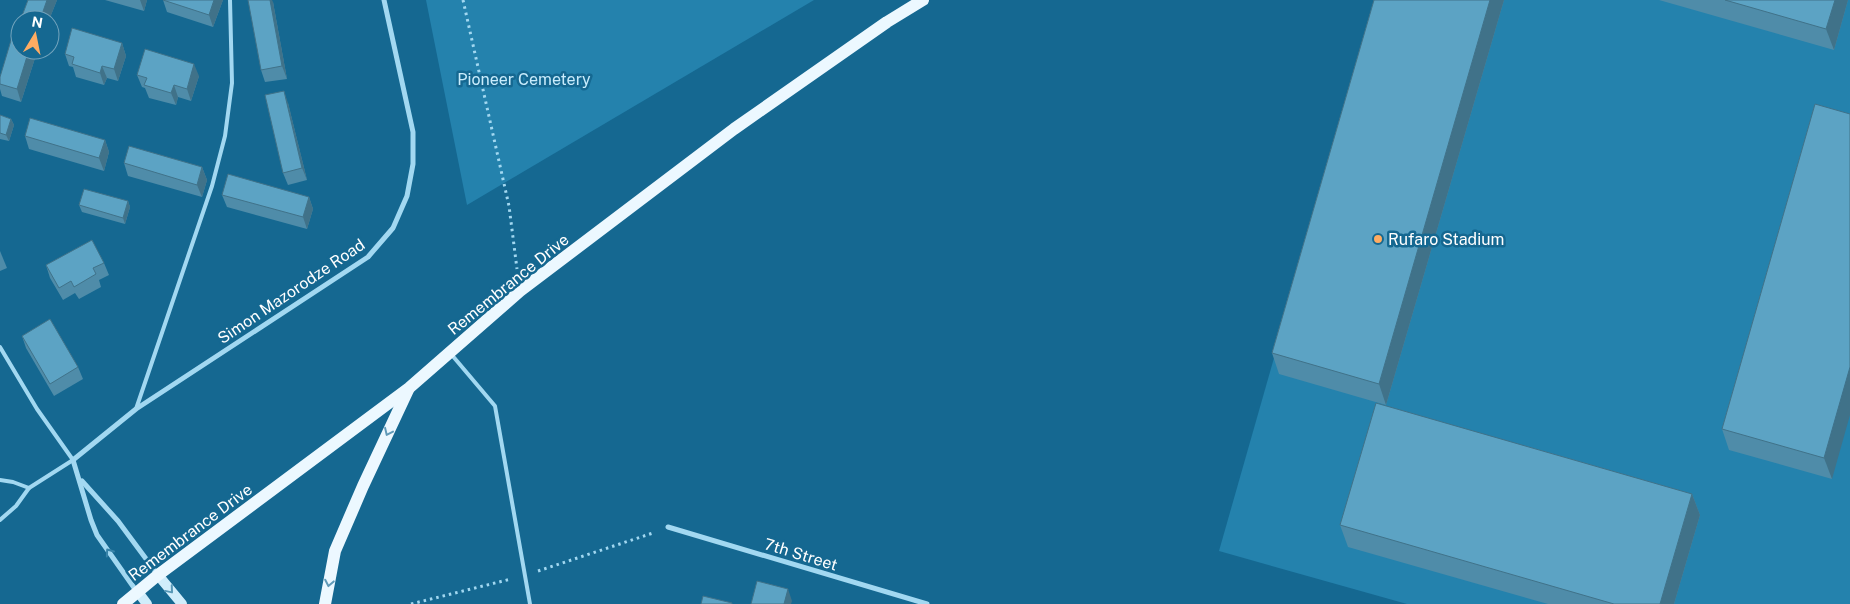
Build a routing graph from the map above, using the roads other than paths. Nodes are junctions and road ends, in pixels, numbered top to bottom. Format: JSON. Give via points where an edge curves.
{"nodes":[{"id":1,"x":230,"y":0,"type":"edge"},
{"id":2,"x":384,"y":0,"type":"edge"},
{"id":3,"x":923,"y":0,"type":"edge"},
{"id":4,"x":0,"y":347,"type":"edge"},
{"id":5,"x":450,"y":353,"type":"junction"},
{"id":6,"x":409,"y":388,"type":"junction"},
{"id":7,"x":136,"y":409,"type":"junction"},
{"id":8,"x":73,"y":460,"type":"junction"},
{"id":9,"x":80,"y":478,"type":"junction"},
{"id":10,"x":0,"y":480,"type":"edge"},
{"id":11,"x":29,"y":488,"type":"junction"},
{"id":12,"x":0,"y":520,"type":"edge"},
{"id":13,"x":668,"y":527,"type":"dead end"},
{"id":14,"x":158,"y":575,"type":"junction"},
{"id":15,"x":138,"y":592,"type":"junction"},
{"id":16,"x":123,"y":604,"type":"edge"},
{"id":17,"x":147,"y":604,"type":"edge"},
{"id":18,"x":182,"y":604,"type":"edge"},
{"id":19,"x":325,"y":604,"type":"edge"},
{"id":20,"x":530,"y":604,"type":"edge"},
{"id":21,"x":927,"y":604,"type":"edge"}],
"edges":[{"from":1,"to":7,"type":"lane","via":[[232,83],[225,136],[212,186]]},
{"from":2,"to":7,"type":"street","name":"Simon Mazorodze Road","via":[[413,132],[413,164],[407,196],[393,228],[368,257]]},
{"from":3,"to":5,"type":"main road","name":"Remembrance Drive","via":[[734,129],[520,291]]},
{"from":4,"to":8,"type":"lane","via":[[37,409]]},
{"from":5,"to":6,"type":"main road","name":"Remembrance Drive"},
{"from":5,"to":20,"type":"lane","via":[[495,406]]},
{"from":6,"to":14,"type":"main road","name":"Remembrance Drive"},
{"from":6,"to":19,"type":"main road","one_way":true,"via":[[335,551]]},
{"from":7,"to":8,"type":"street","name":"Simon Mazorodze Road"},
{"from":8,"to":9,"type":"street"},
{"from":8,"to":11,"type":"lane"},
{"from":9,"to":14,"type":"street","via":[[118,521]]},
{"from":15,"to":9,"type":"street","one_way":true,"via":[[97,535]]},
{"from":10,"to":11,"type":"lane"},
{"from":11,"to":12,"type":"lane"},
{"from":13,"to":21,"type":"street","name":"7th Street"},
{"from":14,"to":15,"type":"main road","name":"Remembrance Drive"},
{"from":14,"to":18,"type":"main road","one_way":true},
{"from":15,"to":16,"type":"main road","name":"Remembrance Drive"},
{"from":15,"to":17,"type":"main road"}]}
